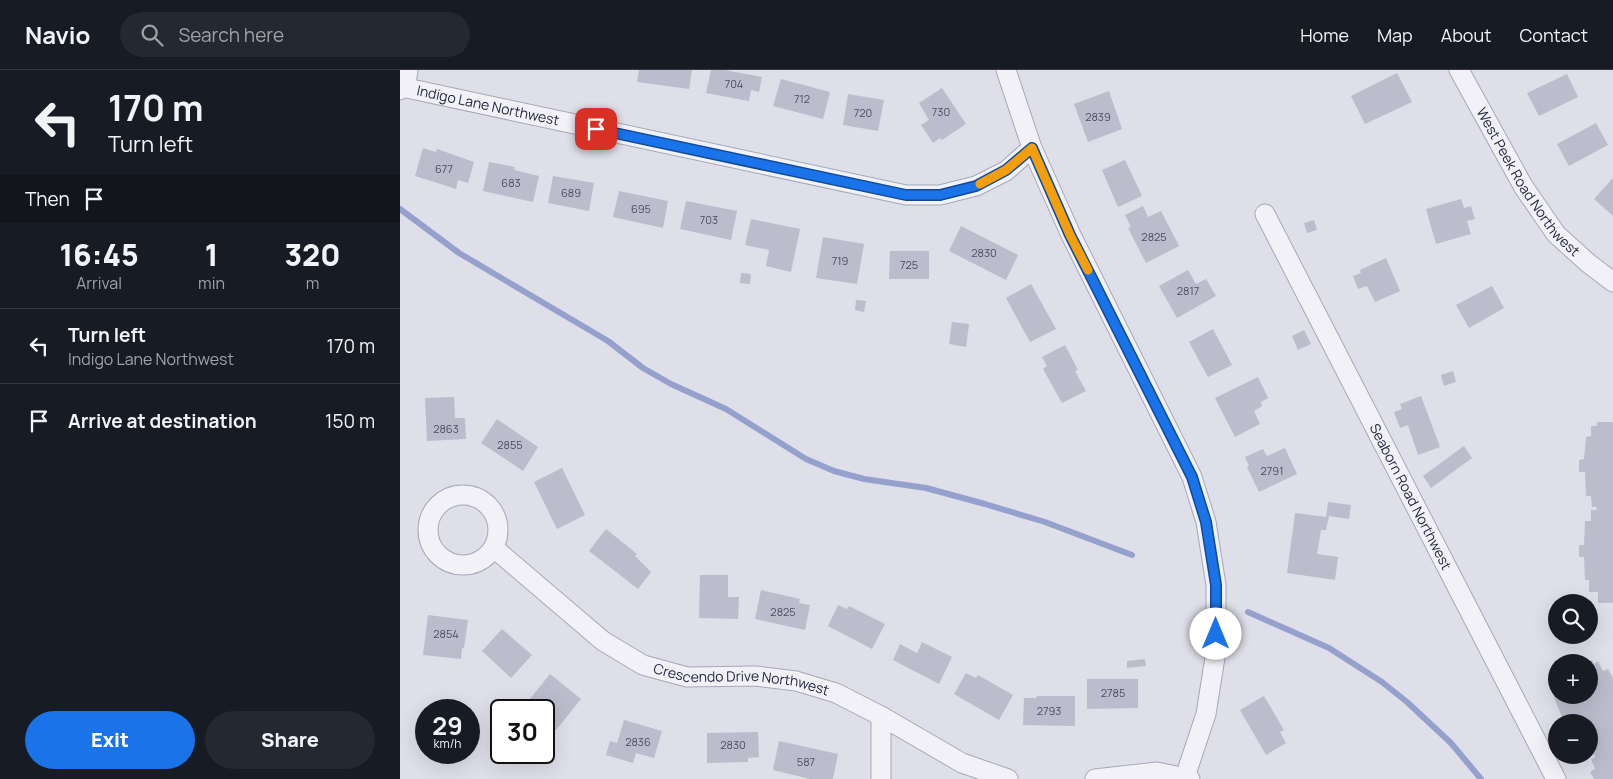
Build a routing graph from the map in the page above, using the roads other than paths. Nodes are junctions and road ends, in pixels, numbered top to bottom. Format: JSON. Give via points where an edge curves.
{"nodes":[{"id":1,"x":1006,"y":70,"type":"edge"},
{"id":2,"x":1459,"y":70,"type":"edge"},
{"id":3,"x":403,"y":82,"type":"edge"},
{"id":4,"x":1032,"y":148,"type":"junction"},
{"id":5,"x":1265,"y":214,"type":"dead end"},
{"id":6,"x":1613,"y":282,"type":"edge"},
{"id":7,"x":494,"y":548,"type":"dead end"},
{"id":8,"x":881,"y":716,"type":"junction"},
{"id":9,"x":1188,"y":778,"type":"edge"},
{"id":10,"x":881,"y":779,"type":"edge"},
{"id":11,"x":1008,"y":779,"type":"edge"},
{"id":12,"x":1095,"y":779,"type":"edge"},
{"id":13,"x":1556,"y":779,"type":"edge"}],
"edges":[{"from":1,"to":4,"type":"street"},
{"from":2,"to":6,"type":"street","name":"West Peek Road Northwest","via":[[1523,186],[1556,234]]},
{"from":3,"to":4,"type":"street","name":"Indigo Lane Northwest","via":[[906,195],[940,195],[976,186],[1006,170]]},
{"from":4,"to":9,"type":"street","via":[[1070,235],[1192,477],[1206,522],[1216,585],[1216,651],[1206,714]]},
{"from":5,"to":13,"type":"street","name":"Seaborn Road Northwest"},
{"from":7,"to":8,"type":"street","name":"Crescendo Drive Northwest","via":[[603,641],[643,665],[688,677],[756,676],[796,681],[836,693]]},
{"from":8,"to":10,"type":"street"},
{"from":8,"to":11,"type":"street","name":"Crescendo Drive Northwest","via":[[962,764]]},
{"from":9,"to":12,"type":"street","via":[[1157,772]]}]}
